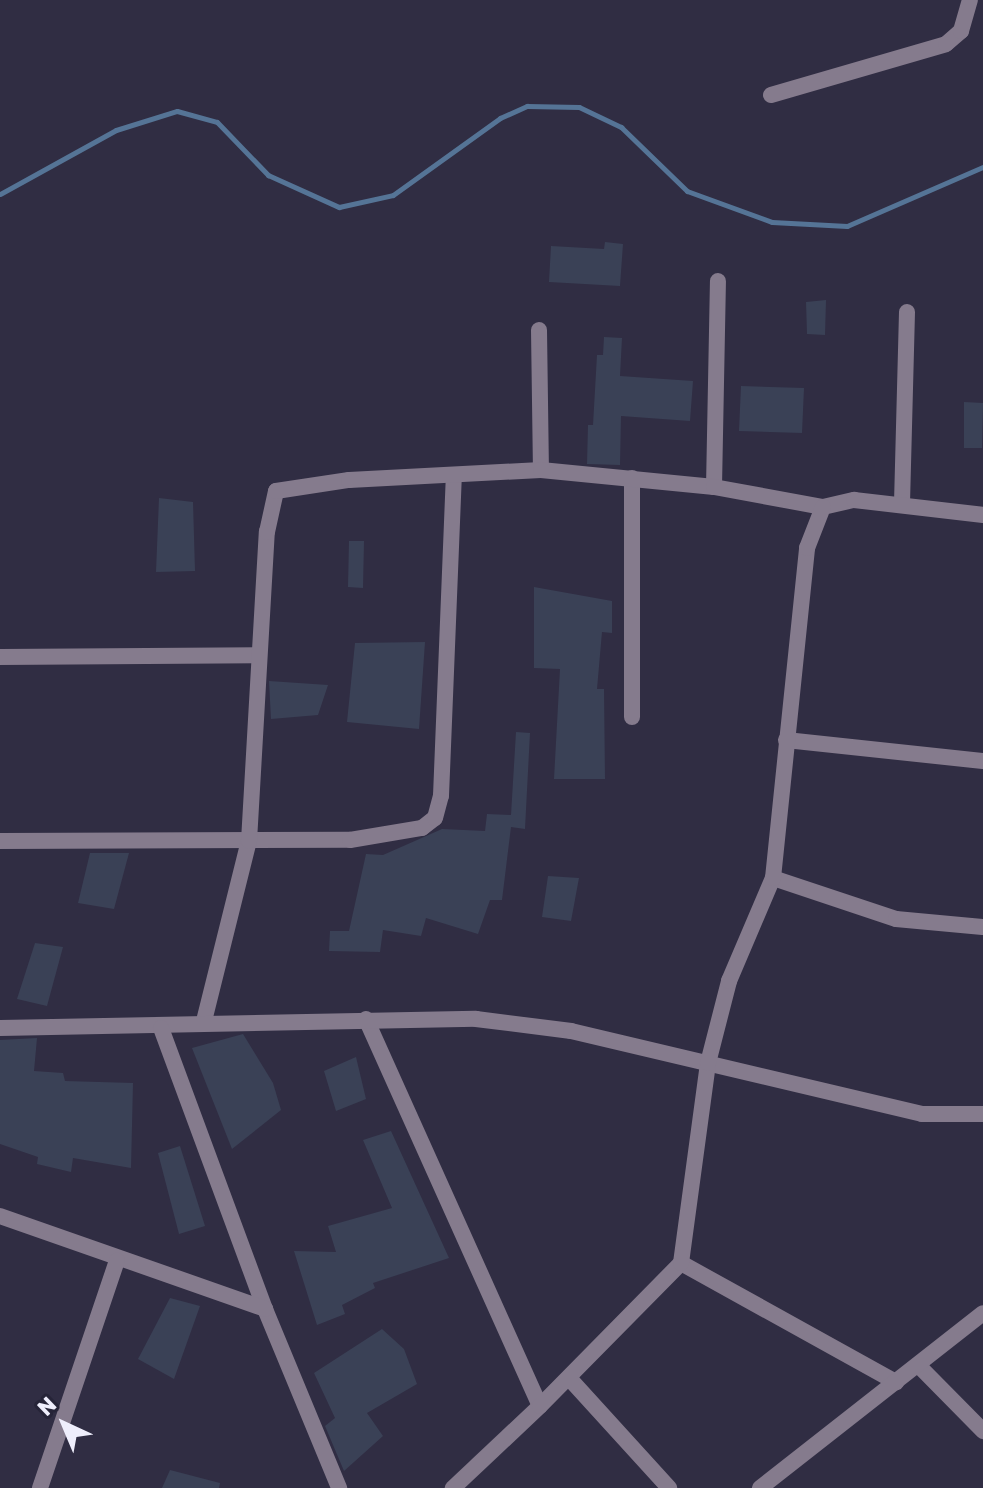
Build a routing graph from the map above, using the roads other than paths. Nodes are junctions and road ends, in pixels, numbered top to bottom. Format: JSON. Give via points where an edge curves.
{"nodes":[{"id":1,"x":970,"y":0,"type":"edge"},
{"id":2,"x":771,"y":95,"type":"dead end"},
{"id":3,"x":718,"y":281,"type":"dead end"},
{"id":4,"x":907,"y":312,"type":"dead end"},
{"id":5,"x":539,"y":330,"type":"dead end"},
{"id":6,"x":541,"y":470,"type":"junction"},
{"id":7,"x":454,"y":476,"type":"junction"},
{"id":8,"x":632,"y":478,"type":"junction"},
{"id":9,"x":714,"y":487,"type":"junction"},
{"id":10,"x":902,"y":503,"type":"junction"},
{"id":11,"x":823,"y":507,"type":"junction"},
{"id":12,"x":983,"y":515,"type":"edge"},
{"id":13,"x":258,"y":655,"type":"junction"},
{"id":14,"x":0,"y":657,"type":"edge"},
{"id":15,"x":632,"y":717,"type":"dead end"},
{"id":16,"x":786,"y":740,"type":"junction"},
{"id":17,"x":983,"y":761,"type":"edge"},
{"id":18,"x":0,"y":841,"type":"edge"},
{"id":19,"x":249,"y":841,"type":"junction"},
{"id":20,"x":773,"y":878,"type":"junction"},
{"id":21,"x":983,"y":927,"type":"edge"},
{"id":22,"x":366,"y":1019,"type":"junction"},
{"id":23,"x":204,"y":1021,"type":"junction"},
{"id":24,"x":0,"y":1028,"type":"edge"},
{"id":25,"x":161,"y":1028,"type":"junction"},
{"id":26,"x":708,"y":1063,"type":"junction"},
{"id":27,"x":983,"y":1114,"type":"edge"},
{"id":28,"x":0,"y":1216,"type":"edge"},
{"id":29,"x":117,"y":1261,"type":"junction"},
{"id":30,"x":681,"y":1263,"type":"junction"},
{"id":31,"x":265,"y":1309,"type":"junction"},
{"id":32,"x":983,"y":1313,"type":"edge"},
{"id":33,"x":918,"y":1365,"type":"junction"},
{"id":34,"x":569,"y":1378,"type":"junction"},
{"id":35,"x":896,"y":1382,"type":"junction"},
{"id":36,"x":540,"y":1406,"type":"junction"},
{"id":37,"x":983,"y":1431,"type":"edge"},
{"id":38,"x":40,"y":1488,"type":"edge"},
{"id":39,"x":339,"y":1488,"type":"edge"},
{"id":40,"x":453,"y":1488,"type":"edge"},
{"id":41,"x":669,"y":1488,"type":"edge"},
{"id":42,"x":760,"y":1488,"type":"edge"}],
"edges":[{"from":1,"to":2,"type":"street","via":[[961,31],[946,44]]},
{"from":3,"to":9,"type":"street"},
{"from":4,"to":10,"type":"street"},
{"from":5,"to":6,"type":"street"},
{"from":6,"to":7,"type":"street"},
{"from":6,"to":8,"type":"street"},
{"from":7,"to":13,"type":"street","via":[[349,480],[276,491],[267,532]]},
{"from":7,"to":19,"type":"street","via":[[441,796],[435,818],[422,828],[350,840]]},
{"from":8,"to":9,"type":"street"},
{"from":8,"to":15,"type":"street"},
{"from":9,"to":11,"type":"street"},
{"from":10,"to":11,"type":"street","via":[[854,500]]},
{"from":10,"to":12,"type":"street"},
{"from":11,"to":16,"type":"street","via":[[807,548]]},
{"from":13,"to":14,"type":"street"},
{"from":13,"to":19,"type":"street"},
{"from":16,"to":17,"type":"street"},
{"from":16,"to":20,"type":"street"},
{"from":18,"to":19,"type":"street"},
{"from":19,"to":23,"type":"street"},
{"from":20,"to":21,"type":"street","via":[[896,919]]},
{"from":20,"to":26,"type":"street","via":[[729,981]]},
{"from":22,"to":23,"type":"street"},
{"from":22,"to":26,"type":"street","via":[[476,1019],[571,1031]]},
{"from":22,"to":36,"type":"street"},
{"from":23,"to":25,"type":"street"},
{"from":24,"to":25,"type":"street"},
{"from":25,"to":31,"type":"street"},
{"from":26,"to":27,"type":"street","via":[[922,1114]]},
{"from":26,"to":30,"type":"street"},
{"from":28,"to":29,"type":"street"},
{"from":29,"to":31,"type":"street"},
{"from":29,"to":38,"type":"street"},
{"from":30,"to":34,"type":"street"},
{"from":30,"to":35,"type":"street"},
{"from":31,"to":39,"type":"street"},
{"from":32,"to":33,"type":"street"},
{"from":33,"to":35,"type":"street"},
{"from":33,"to":37,"type":"street"},
{"from":34,"to":36,"type":"street"},
{"from":34,"to":41,"type":"street"},
{"from":35,"to":42,"type":"street"},
{"from":36,"to":40,"type":"street"}]}
